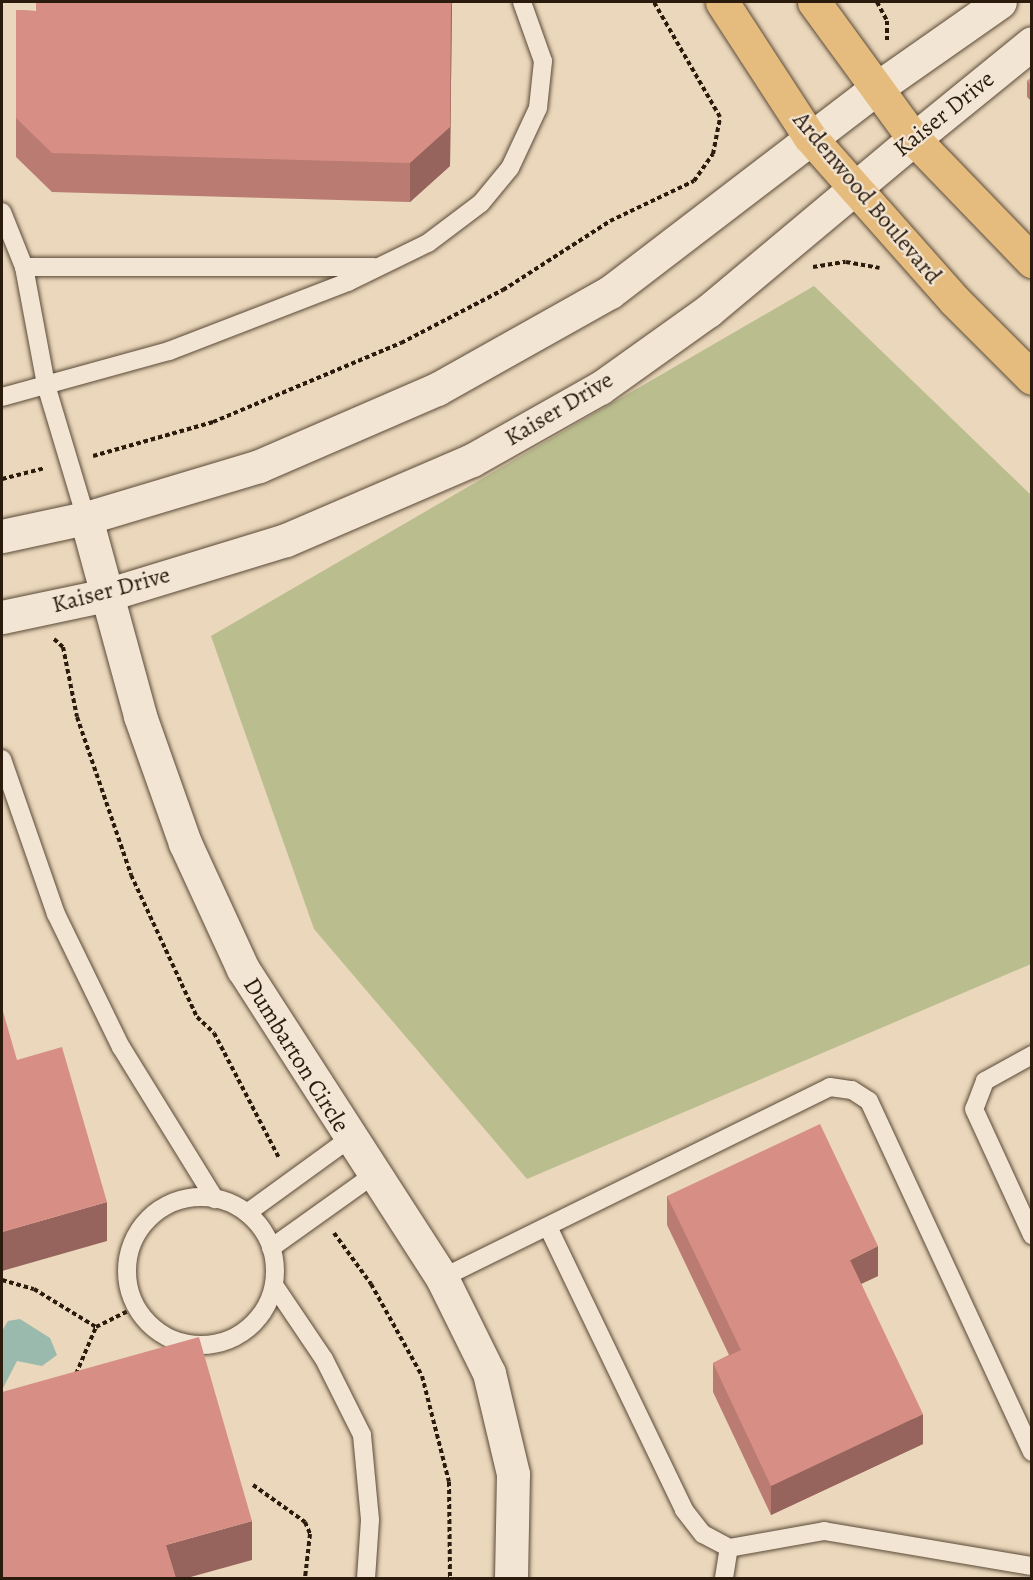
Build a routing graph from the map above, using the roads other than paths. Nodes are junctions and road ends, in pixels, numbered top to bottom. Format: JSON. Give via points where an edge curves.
{"nodes":[{"id":1,"x":522,"y":2,"type":"edge"},
{"id":2,"x":722,"y":2,"type":"edge"},
{"id":3,"x":814,"y":2,"type":"edge"},
{"id":4,"x":1000,"y":2,"type":"edge"},
{"id":5,"x":1032,"y":44,"type":"edge"},
{"id":6,"x":877,"y":88,"type":"junction"},
{"id":7,"x":809,"y":136,"type":"junction"},
{"id":8,"x":914,"y":139,"type":"junction"},
{"id":9,"x":855,"y":188,"type":"junction"},
{"id":10,"x":2,"y":212,"type":"edge"},
{"id":11,"x":1032,"y":261,"type":"edge"},
{"id":12,"x":24,"y":267,"type":"junction"},
{"id":13,"x":379,"y":267,"type":"junction"},
{"id":14,"x":1032,"y":378,"type":"edge"},
{"id":15,"x":46,"y":385,"type":"junction"},
{"id":16,"x":2,"y":397,"type":"edge"},
{"id":17,"x":86,"y":518,"type":"junction"},
{"id":18,"x":2,"y":536,"type":"edge"},
{"id":19,"x":106,"y":595,"type":"junction"},
{"id":20,"x":2,"y":617,"type":"edge"},
{"id":21,"x":2,"y":759,"type":"edge"},
{"id":22,"x":1032,"y":1055,"type":"edge"},
{"id":23,"x":349,"y":1139,"type":"junction"},
{"id":24,"x":372,"y":1176,"type":"junction"},
{"id":25,"x":215,"y":1198,"type":"junction"},
{"id":26,"x":247,"y":1213,"type":"junction"},
{"id":27,"x":549,"y":1229,"type":"junction"},
{"id":28,"x":1032,"y":1235,"type":"edge"},
{"id":29,"x":271,"y":1248,"type":"junction"},
{"id":30,"x":442,"y":1278,"type":"junction"},
{"id":31,"x":274,"y":1285,"type":"junction"},
{"id":32,"x":1032,"y":1452,"type":"edge"},
{"id":33,"x":729,"y":1548,"type":"junction"},
{"id":34,"x":1032,"y":1566,"type":"edge"},
{"id":35,"x":366,"y":1578,"type":"edge"},
{"id":36,"x":511,"y":1578,"type":"edge"},
{"id":37,"x":724,"y":1578,"type":"edge"}],
"edges":[{"from":1,"to":13,"type":"lane","via":[[543,61],[537,108],[525,143],[481,203],[428,243]]},
{"from":2,"to":7,"type":"main road","name":"Ardenwood Boulevard"},
{"from":3,"to":6,"type":"main road"},
{"from":4,"to":6,"type":"street"},
{"from":5,"to":8,"type":"street","name":"Kaiser Drive"},
{"from":6,"to":7,"type":"street"},
{"from":6,"to":8,"type":"main road"},
{"from":7,"to":9,"type":"main road","name":"Ardenwood Boulevard"},
{"from":7,"to":17,"type":"street","via":[[610,292],[437,389],[259,466]]},
{"from":8,"to":9,"type":"street","name":"Kaiser Drive"},
{"from":8,"to":11,"type":"main road"},
{"from":9,"to":14,"type":"main road","name":"Ardenwood Boulevard"},
{"from":9,"to":19,"type":"street","name":"Kaiser Drive","via":[[708,311],[600,388],[472,460],[286,540]]},
{"from":10,"to":12,"type":"lane"},
{"from":12,"to":13,"type":"lane"},
{"from":12,"to":15,"type":"lane"},
{"from":13,"to":15,"type":"lane","via":[[169,351]]},
{"from":15,"to":16,"type":"lane"},
{"from":15,"to":17,"type":"lane"},
{"from":17,"to":18,"type":"street"},
{"from":17,"to":19,"type":"street","name":"Dumbarton Circle"},
{"from":19,"to":20,"type":"street","name":"Kaiser Drive"},
{"from":19,"to":23,"type":"street","name":"Dumbarton Circle","via":[[140,716],[185,843],[243,969]]},
{"from":21,"to":25,"type":"lane","via":[[61,924],[121,1047]]},
{"from":22,"to":28,"type":"lane","via":[[985,1081],[974,1109]]},
{"from":23,"to":24,"type":"street","name":"Dumbarton Circle"},
{"from":23,"to":26,"type":"lane"},
{"from":24,"to":29,"type":"lane"},
{"from":24,"to":30,"type":"street","name":"Dumbarton Circle"},
{"from":25,"to":26,"type":"lane"},
{"from":25,"to":31,"type":"lane","via":[[175,1201],[144,1223],[127,1258],[126,1277],[136,1307],[169,1338],[207,1345],[243,1332],[268,1303]]},
{"from":26,"to":29,"type":"lane"},
{"from":27,"to":30,"type":"lane"},
{"from":27,"to":32,"type":"lane","via":[[830,1087],[852,1090],[869,1101]]},
{"from":27,"to":33,"type":"lane","via":[[684,1510],[703,1534]]},
{"from":29,"to":31,"type":"lane"},
{"from":30,"to":36,"type":"street","name":"Dumbarton Circle","via":[[489,1373],[513,1474]]},
{"from":31,"to":35,"type":"lane","via":[[324,1359],[362,1435],[370,1520]]},
{"from":33,"to":34,"type":"lane","via":[[824,1531]]},
{"from":33,"to":37,"type":"lane"}]}
